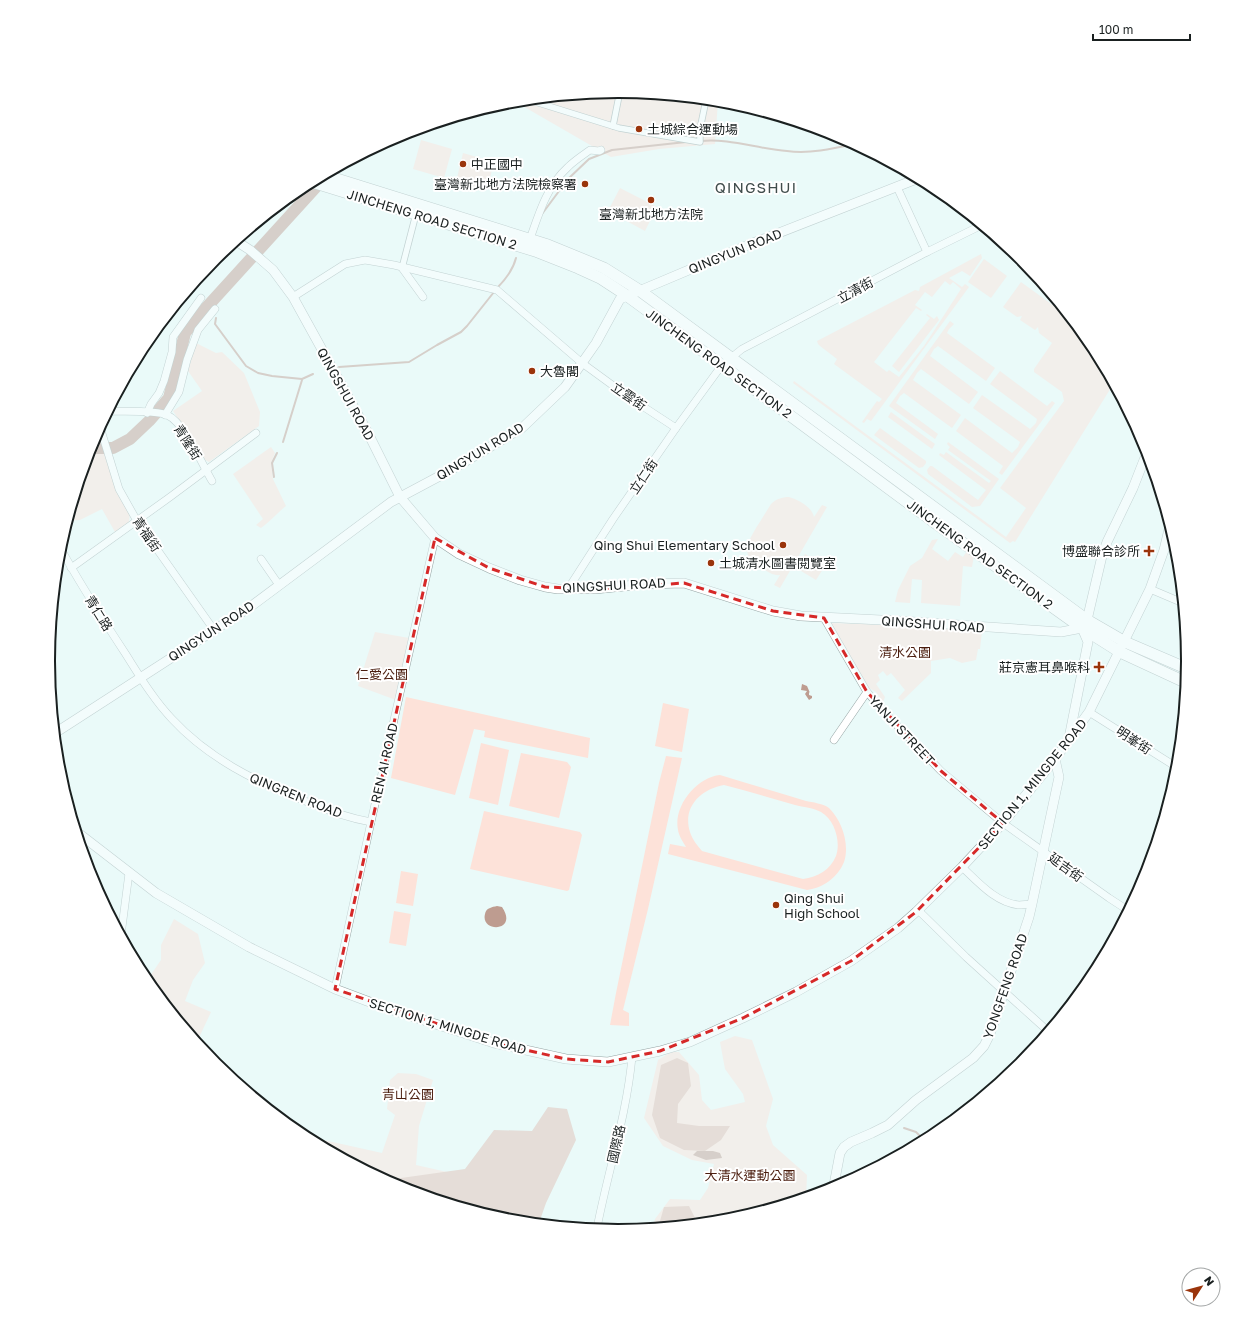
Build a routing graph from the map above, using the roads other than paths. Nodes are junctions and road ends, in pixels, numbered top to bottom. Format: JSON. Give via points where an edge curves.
{"nodes":[{"id":1,"x":619,"y":98,"type":"edge"},
{"id":2,"x":541,"y":104,"type":"edge"},
{"id":3,"x":705,"y":105,"type":"edge"},
{"id":4,"x":613,"y":126,"type":"junction"},
{"id":5,"x":601,"y":150,"type":"dead end"},
{"id":6,"x":331,"y":177,"type":"edge"},
{"id":7,"x":912,"y":181,"type":"edge"},
{"id":8,"x":319,"y":184,"type":"edge"},
{"id":9,"x":897,"y":187,"type":"junction"},
{"id":10,"x":416,"y":214,"type":"junction"},
{"id":11,"x":977,"y":227,"type":"edge"},
{"id":12,"x":530,"y":238,"type":"junction"},
{"id":13,"x":241,"y":244,"type":"edge"},
{"id":14,"x":927,"y":252,"type":"junction"},
{"id":15,"x":402,"y":268,"type":"junction"},
{"id":16,"x":639,"y":290,"type":"junction"},
{"id":17,"x":626,"y":295,"type":"junction"},
{"id":18,"x":293,"y":297,"type":"junction"},
{"id":19,"x":423,"y":297,"type":"dead end"},
{"id":20,"x":201,"y":298,"type":"dead end"},
{"id":21,"x":215,"y":310,"type":"dead end"},
{"id":22,"x":731,"y":358,"type":"junction"},
{"id":23,"x":582,"y":363,"type":"junction"},
{"id":24,"x":722,"y":365,"type":"junction"},
{"id":25,"x":113,"y":411,"type":"edge"},
{"id":26,"x":148,"y":413,"type":"junction"},
{"id":27,"x":165,"y":415,"type":"junction"},
{"id":28,"x":676,"y":428,"type":"junction"},
{"id":29,"x":256,"y":433,"type":"dead end"},
{"id":30,"x":103,"y":435,"type":"edge"},
{"id":31,"x":1146,"y":463,"type":"edge"},
{"id":32,"x":206,"y":470,"type":"junction"},
{"id":33,"x":212,"y":481,"type":"dead end"},
{"id":34,"x":400,"y":497,"type":"junction"},
{"id":35,"x":137,"y":521,"type":"junction"},
{"id":36,"x":1167,"y":536,"type":"edge"},
{"id":37,"x":436,"y":538,"type":"junction"},
{"id":38,"x":65,"y":557,"type":"edge"},
{"id":39,"x":261,"y":559,"type":"dead end"},
{"id":40,"x":71,"y":568,"type":"junction"},
{"id":41,"x":279,"y":585,"type":"junction"},
{"id":42,"x":568,"y":589,"type":"junction"},
{"id":43,"x":1150,"y":589,"type":"junction"},
{"id":44,"x":1178,"y":601,"type":"edge"},
{"id":45,"x":824,"y":618,"type":"junction"},
{"id":46,"x":1084,"y":624,"type":"junction"},
{"id":47,"x":214,"y":630,"type":"junction"},
{"id":48,"x":1122,"y":647,"type":"junction"},
{"id":49,"x":1182,"y":668,"type":"edge"},
{"id":50,"x":140,"y":678,"type":"junction"},
{"id":51,"x":1182,"y":680,"type":"edge"},
{"id":52,"x":867,"y":692,"type":"junction"},
{"id":53,"x":1089,"y":712,"type":"junction"},
{"id":54,"x":59,"y":730,"type":"edge"},
{"id":55,"x":834,"y":740,"type":"dead end"},
{"id":56,"x":1068,"y":742,"type":"junction"},
{"id":57,"x":1055,"y":759,"type":"junction"},
{"id":58,"x":1172,"y":764,"type":"edge"},
{"id":59,"x":371,"y":822,"type":"junction"},
{"id":60,"x":1004,"y":822,"type":"junction"},
{"id":61,"x":83,"y":837,"type":"edge"},
{"id":62,"x":1044,"y":852,"type":"junction"},
{"id":63,"x":962,"y":867,"type":"junction"},
{"id":64,"x":129,"y":873,"type":"junction"},
{"id":65,"x":1032,"y":904,"type":"junction"},
{"id":66,"x":1125,"y":908,"type":"edge"},
{"id":67,"x":918,"y":910,"type":"junction"},
{"id":68,"x":122,"y":928,"type":"edge"},
{"id":69,"x":336,"y":989,"type":"junction"},
{"id":70,"x":1004,"y":991,"type":"junction"},
{"id":71,"x":1046,"y":1029,"type":"edge"},
{"id":72,"x":632,"y":1057,"type":"junction"},
{"id":73,"x":835,"y":1182,"type":"edge"},
{"id":74,"x":597,"y":1224,"type":"edge"}],
"edges":[{"from":1,"to":4,"type":"street"},
{"from":2,"to":4,"type":"street"},
{"from":3,"to":4,"type":"street","via":[[700,142]]},
{"from":5,"to":12,"type":"street","via":[[590,150],[560,175],[541,206]]},
{"from":6,"to":12,"type":"main road","name":"JINCHENG ROAD SECTION 2"},
{"from":7,"to":9,"type":"street","name":"QINGYUN ROAD"},
{"from":8,"to":10,"type":"main road","name":"JINCHENG ROAD SECTION 2"},
{"from":9,"to":14,"type":"street"},
{"from":9,"to":16,"type":"street","name":"QINGYUN ROAD","via":[[748,244]]},
{"from":10,"to":15,"type":"street"},
{"from":10,"to":17,"type":"main road","name":"JINCHENG ROAD SECTION 2","via":[[544,254],[600,278]]},
{"from":11,"to":14,"type":"street","name":"立清街"},
{"from":12,"to":16,"type":"main road","name":"JINCHENG ROAD SECTION 2","via":[[604,268]]},
{"from":13,"to":18,"type":"street","name":"QINGSHUI ROAD","via":[[273,270]]},
{"from":14,"to":22,"type":"street","name":"立清街","via":[[742,349]]},
{"from":15,"to":18,"type":"street","name":"立雲街","via":[[365,260],[344,264]]},
{"from":15,"to":19,"type":"street"},
{"from":15,"to":23,"type":"street","name":"立雲街","via":[[497,290]]},
{"from":16,"to":17,"type":"street","name":"QINGYUN ROAD"},
{"from":16,"to":22,"type":"main road","name":"JINCHENG ROAD SECTION 2"},
{"from":17,"to":23,"type":"street","name":"QINGYUN ROAD","via":[[620,299]]},
{"from":17,"to":24,"type":"main road","name":"JINCHENG ROAD SECTION 2"},
{"from":18,"to":34,"type":"street","name":"QINGSHUI ROAD","via":[[367,431]]},
{"from":20,"to":26,"type":"street","via":[[173,337],[172,352],[164,381]]},
{"from":21,"to":27,"type":"street","via":[[198,330],[179,392]]},
{"from":22,"to":24,"type":"street","name":"立清街"},
{"from":22,"to":46,"type":"main road","name":"JINCHENG ROAD SECTION 2"},
{"from":23,"to":28,"type":"street","name":"立雲街"},
{"from":23,"to":34,"type":"street","name":"QINGYUN ROAD","via":[[564,387],[522,428]]},
{"from":24,"to":28,"type":"street","name":"立仁街"},
{"from":24,"to":46,"type":"main road","name":"JINCHENG ROAD SECTION 2","via":[[938,525]]},
{"from":25,"to":26,"type":"street","name":"青隆街"},
{"from":26,"to":27,"type":"street","name":"青隆街"},
{"from":27,"to":32,"type":"street","name":"青隆街","via":[[180,425]]},
{"from":28,"to":42,"type":"street","name":"立仁街"},
{"from":29,"to":32,"type":"street"},
{"from":30,"to":35,"type":"street","name":"青福街","via":[[119,489]]},
{"from":31,"to":46,"type":"street","via":[[1107,542]]},
{"from":32,"to":33,"type":"street","name":"青隆街"},
{"from":32,"to":35,"type":"street"},
{"from":34,"to":37,"type":"street","name":"QINGSHUI ROAD"},
{"from":34,"to":41,"type":"street","name":"QINGYUN ROAD"},
{"from":35,"to":40,"type":"street"},
{"from":35,"to":47,"type":"street","name":"青福街"},
{"from":36,"to":43,"type":"street","name":"SECTION 1, MINGDE ROAD"},
{"from":37,"to":42,"type":"street","name":"QINGSHUI ROAD","via":[[460,554],[520,580],[545,587]]},
{"from":37,"to":59,"type":"street","name":"REN AI ROAD"},
{"from":38,"to":40,"type":"street","name":"青仁路"},
{"from":39,"to":41,"type":"street"},
{"from":40,"to":50,"type":"street","name":"青仁路"},
{"from":41,"to":47,"type":"street","name":"QINGYUN ROAD"},
{"from":42,"to":45,"type":"street","name":"QINGSHUI ROAD","via":[[684,583],[774,611]]},
{"from":43,"to":44,"type":"street"},
{"from":43,"to":48,"type":"street","name":"SECTION 1, MINGDE ROAD"},
{"from":45,"to":46,"type":"street","name":"QINGSHUI ROAD","via":[[1061,632]]},
{"from":45,"to":52,"type":"street","name":"YANJI STREET"},
{"from":46,"to":48,"type":"main road"},
{"from":46,"to":56,"type":"street","via":[[1088,642]]},
{"from":47,"to":50,"type":"street","name":"QINGYUN ROAD"},
{"from":48,"to":49,"type":"main road"},
{"from":48,"to":51,"type":"main road"},
{"from":48,"to":53,"type":"street","name":"SECTION 1, MINGDE ROAD"},
{"from":50,"to":54,"type":"street","name":"QINGYUN ROAD"},
{"from":50,"to":59,"type":"street","name":"QINGREN ROAD","via":[[188,735],[248,776],[316,806]]},
{"from":52,"to":55,"type":"street"},
{"from":52,"to":60,"type":"street","name":"YANJI STREET","via":[[941,771]]},
{"from":53,"to":56,"type":"street","name":"SECTION 1, MINGDE ROAD"},
{"from":53,"to":58,"type":"street","name":"明峯街"},
{"from":56,"to":57,"type":"street","name":"SECTION 1, MINGDE ROAD"},
{"from":57,"to":60,"type":"street","name":"SECTION 1, MINGDE ROAD"},
{"from":57,"to":62,"type":"street","name":"YONGFENG ROAD","via":[[1059,777]]},
{"from":59,"to":69,"type":"street","name":"REN AI ROAD"},
{"from":60,"to":62,"type":"street","name":"延吉街"},
{"from":60,"to":63,"type":"street","name":"SECTION 1, MINGDE ROAD"},
{"from":61,"to":64,"type":"street","name":"SECTION 1, MINGDE ROAD"},
{"from":62,"to":65,"type":"street","name":"YONGFENG ROAD"},
{"from":62,"to":66,"type":"street","name":"延吉街"},
{"from":63,"to":65,"type":"street","via":[[1000,899],[1019,905]]},
{"from":63,"to":67,"type":"street","name":"SECTION 1, MINGDE ROAD"},
{"from":64,"to":68,"type":"street"},
{"from":64,"to":69,"type":"street","name":"SECTION 1, MINGDE ROAD","via":[[156,893],[249,947]]},
{"from":65,"to":70,"type":"street","name":"YONGFENG ROAD"},
{"from":67,"to":70,"type":"street"},
{"from":67,"to":72,"type":"street","name":"SECTION 1, MINGDE ROAD","via":[[898,928],[851,961],[796,992],[690,1042]]},
{"from":69,"to":72,"type":"street","name":"SECTION 1, MINGDE ROAD","via":[[494,1043],[542,1055],[608,1062]]},
{"from":70,"to":71,"type":"street"},
{"from":70,"to":73,"type":"street","name":"YONGFENG ROAD","via":[[984,1046],[973,1058],[916,1100],[888,1125],[844,1147],[840,1153]]},
{"from":72,"to":74,"type":"street","name":"國際路","via":[[630,1082]]}]}
